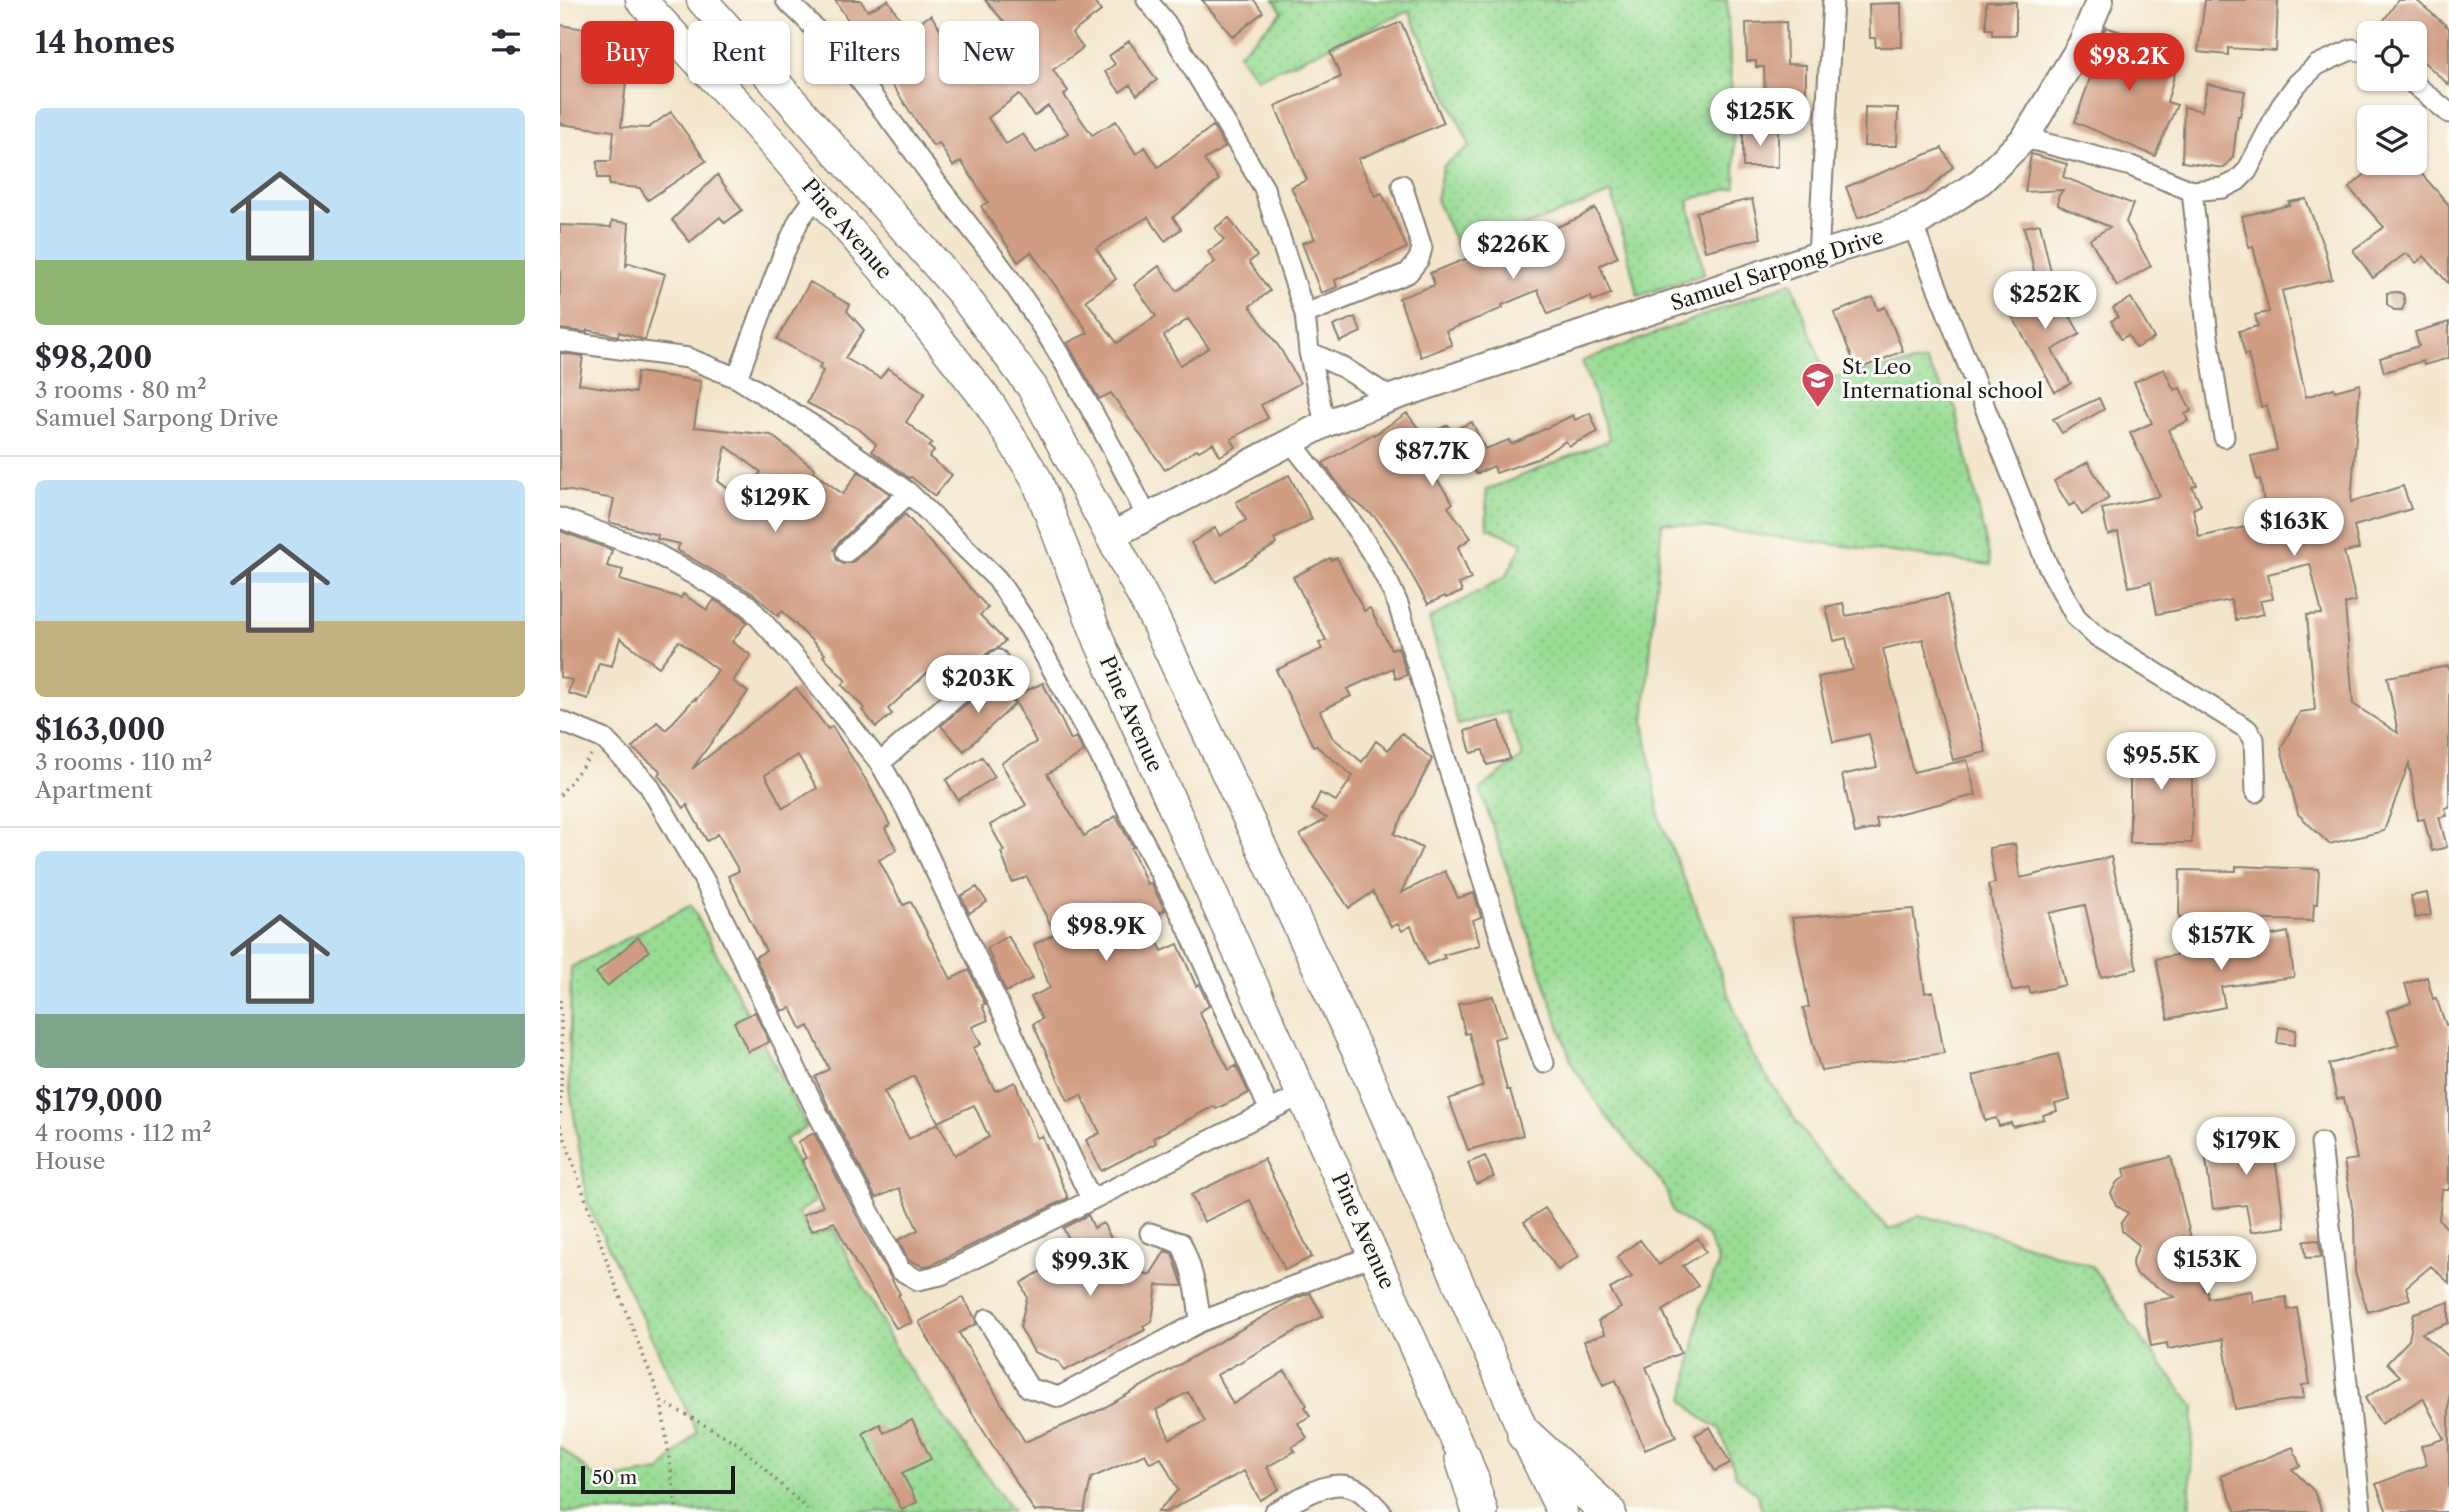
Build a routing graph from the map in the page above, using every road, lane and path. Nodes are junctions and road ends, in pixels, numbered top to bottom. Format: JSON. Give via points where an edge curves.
{"nodes":[{"id":1,"x":641,"y":0,"type":"edge"},
{"id":2,"x":702,"y":0,"type":"edge"},
{"id":3,"x":786,"y":0,"type":"edge"},
{"id":4,"x":1147,"y":0,"type":"edge"},
{"id":5,"x":1833,"y":0,"type":"edge"},
{"id":6,"x":2100,"y":0,"type":"edge"},
{"id":7,"x":2357,"y":50,"type":"edge"},
{"id":8,"x":2422,"y":91,"type":"edge"},
{"id":9,"x":2449,"y":113,"type":"edge"},
{"id":10,"x":2025,"y":138,"type":"junction"},
{"id":11,"x":1402,"y":185,"type":"dead end"},
{"id":12,"x":2192,"y":191,"type":"junction"},
{"id":13,"x":818,"y":194,"type":"junction"},
{"id":14,"x":1913,"y":226,"type":"junction"},
{"id":15,"x":1818,"y":255,"type":"junction"},
{"id":16,"x":1305,"y":314,"type":"junction"},
{"id":17,"x":560,"y":341,"type":"edge"},
{"id":18,"x":1309,"y":352,"type":"junction"},
{"id":19,"x":737,"y":378,"type":"junction"},
{"id":20,"x":1391,"y":398,"type":"junction"},
{"id":21,"x":1325,"y":424,"type":"junction"},
{"id":22,"x":2224,"y":437,"type":"dead end"},
{"id":23,"x":1292,"y":443,"type":"junction"},
{"id":24,"x":909,"y":493,"type":"junction"},
{"id":25,"x":560,"y":517,"type":"edge"},
{"id":26,"x":1147,"y":517,"type":"junction"},
{"id":27,"x":1111,"y":536,"type":"junction"},
{"id":28,"x":846,"y":552,"type":"dead end"},
{"id":29,"x":998,"y":660,"type":"dead end"},
{"id":30,"x":560,"y":721,"type":"edge"},
{"id":31,"x":604,"y":739,"type":"junction"},
{"id":32,"x":880,"y":763,"type":"junction"},
{"id":33,"x":2256,"y":792,"type":"dead end"},
{"id":34,"x":560,"y":795,"type":"edge"},
{"id":35,"x":560,"y":1000,"type":"edge"},
{"id":36,"x":1544,"y":1063,"type":"dead end"},
{"id":37,"x":1303,"y":1094,"type":"junction"},
{"id":38,"x":1270,"y":1111,"type":"junction"},
{"id":39,"x":560,"y":1118,"type":"edge"},
{"id":40,"x":560,"y":1125,"type":"edge"},
{"id":41,"x":2322,"y":1143,"type":"dead end"},
{"id":42,"x":1091,"y":1199,"type":"junction"},
{"id":43,"x":1150,"y":1233,"type":"dead end"},
{"id":44,"x":1374,"y":1255,"type":"junction"},
{"id":45,"x":987,"y":1319,"type":"dead end"},
{"id":46,"x":1200,"y":1322,"type":"junction"},
{"id":47,"x":661,"y":1401,"type":"junction"},
{"id":48,"x":1525,"y":1435,"type":"joint"},
{"id":49,"x":1463,"y":1458,"type":"junction"},
{"id":50,"x":1587,"y":1507,"type":"edge"},
{"id":51,"x":677,"y":1512,"type":"edge"},
{"id":52,"x":810,"y":1512,"type":"edge"},
{"id":53,"x":1273,"y":1512,"type":"edge"},
{"id":54,"x":1381,"y":1512,"type":"edge"},
{"id":55,"x":1480,"y":1512,"type":"edge"},
{"id":56,"x":1490,"y":1512,"type":"edge"},
{"id":57,"x":2361,"y":1512,"type":"edge"}],
"edges":[{"from":1,"to":13,"type":"main road","name":"Pine Avenue"},
{"from":2,"to":27,"type":"main road","via":[[961,292],[1032,387]]},
{"from":3,"to":26,"type":"street","via":[[813,25],[885,111],[1012,282],[1071,375]]},
{"from":4,"to":16,"type":"street","via":[[1166,23],[1264,188]]},
{"from":5,"to":15,"type":"street"},
{"from":6,"to":10,"type":"street","name":"Samuel Sarpong Drive","via":[[2081,45]]},
{"from":7,"to":12,"type":"street","via":[[2317,65],[2297,84],[2237,181],[2223,188]]},
{"from":8,"to":9,"type":"street"},
{"from":10,"to":12,"type":"street","via":[[2131,166]]},
{"from":10,"to":14,"type":"street","name":"Samuel Sarpong Drive","via":[[1981,181]]},
{"from":11,"to":16,"type":"street","via":[[1422,248],[1419,259],[1408,273]]},
{"from":12,"to":22,"type":"street"},
{"from":13,"to":19,"type":"street","via":[[799,220],[783,255]]},
{"from":13,"to":37,"type":"main road","name":"Pine Avenue","via":[[989,403],[1035,478],[1100,643]]},
{"from":14,"to":15,"type":"street","name":"Samuel Sarpong Drive"},
{"from":14,"to":33,"type":"street","via":[[2047,564],[2076,617],[2095,635],[2248,729],[2254,739]]},
{"from":15,"to":20,"type":"street","name":"Samuel Sarpong Drive"},
{"from":16,"to":18,"type":"street"},
{"from":17,"to":19,"type":"street","via":[[688,358]]},
{"from":18,"to":20,"type":"street"},
{"from":18,"to":21,"type":"street"},
{"from":19,"to":24,"type":"street"},
{"from":20,"to":21,"type":"street","name":"Samuel Sarpong Drive"},
{"from":21,"to":23,"type":"street","name":"Samuel Sarpong Drive"},
{"from":23,"to":26,"type":"street","name":"Samuel Sarpong Drive"},
{"from":23,"to":36,"type":"street","via":[[1369,547],[1398,604]]},
{"from":24,"to":28,"type":"street"},
{"from":24,"to":38,"type":"street","via":[[997,579],[1029,627],[1185,922]]},
{"from":25,"to":32,"type":"street","via":[[651,551],[748,605]]},
{"from":26,"to":27,"type":"street","name":"Samuel Sarpong Drive"},
{"from":27,"to":48,"type":"main road","via":[[1365,1068]]},
{"from":29,"to":32,"type":"street"},
{"from":30,"to":31,"type":"street"},
{"from":31,"to":34,"type":"path"},
{"from":31,"to":42,"type":"street","via":[[648,784],[704,880],[900,1270],[918,1280],[941,1275]]},
{"from":32,"to":42,"type":"street"},
{"from":35,"to":39,"type":"path"},
{"from":37,"to":38,"type":"street"},
{"from":37,"to":44,"type":"main road","name":"Pine Avenue"},
{"from":38,"to":42,"type":"street"},
{"from":40,"to":47,"type":"path"},
{"from":41,"to":57,"type":"street"},
{"from":43,"to":46,"type":"street","via":[[1181,1243],[1192,1266]]},
{"from":44,"to":46,"type":"street"},
{"from":44,"to":49,"type":"main road","name":"Pine Avenue"},
{"from":45,"to":46,"type":"street","via":[[1029,1388],[1059,1397]]},
{"from":47,"to":51,"type":"path"},
{"from":47,"to":52,"type":"path","via":[[737,1443]]},
{"from":48,"to":50,"type":"highway"},
{"from":49,"to":55,"type":"highway"},
{"from":49,"to":56,"type":"main road","name":"Pine Avenue"},
{"from":53,"to":54,"type":"street","via":[[1328,1485],[1347,1485],[1362,1492]]}]}
